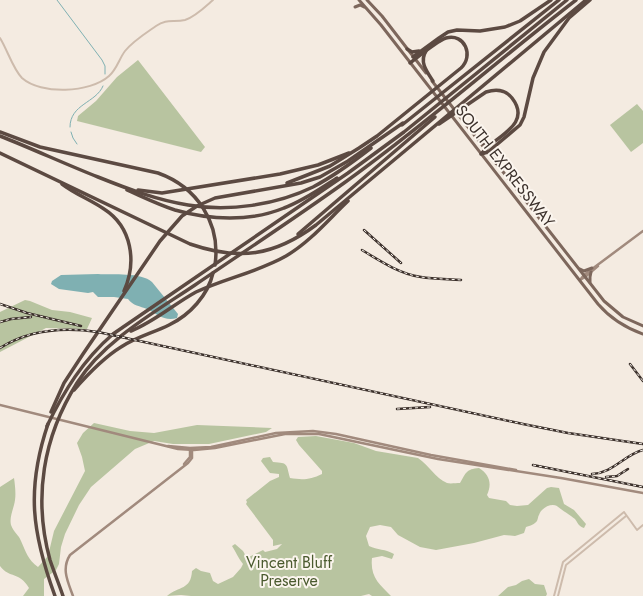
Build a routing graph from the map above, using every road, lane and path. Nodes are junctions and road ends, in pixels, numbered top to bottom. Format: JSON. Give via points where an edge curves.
{"nodes":[{"id":1,"x":213,"y":0,"type":"edge"},
{"id":2,"x":367,"y":0,"type":"edge"},
{"id":3,"x":371,"y":0,"type":"edge"},
{"id":4,"x":551,"y":0,"type":"edge"},
{"id":5,"x":559,"y":0,"type":"edge"},
{"id":6,"x":567,"y":0,"type":"edge"},
{"id":7,"x":576,"y":0,"type":"edge"},
{"id":8,"x":586,"y":0,"type":"edge"},
{"id":9,"x":590,"y":0,"type":"edge"},
{"id":10,"x":361,"y":1,"type":"edge"},
{"id":11,"x":355,"y":7,"type":"dead end"},
{"id":12,"x":375,"y":9,"type":"junction"},
{"id":13,"x":368,"y":10,"type":"junction"},
{"id":14,"x":0,"y":38,"type":"edge"},
{"id":15,"x":407,"y":49,"type":"junction"},
{"id":16,"x":426,"y":49,"type":"junction"},
{"id":17,"x":414,"y":58,"type":"junction"},
{"id":18,"x":410,"y":63,"type":"junction"},
{"id":19,"x":433,"y":81,"type":"junction"},
{"id":20,"x":438,"y":113,"type":"junction"},
{"id":21,"x":443,"y":120,"type":"junction"},
{"id":22,"x":403,"y":124,"type":"junction"},
{"id":23,"x":0,"y":132,"type":"edge"},
{"id":24,"x":0,"y":136,"type":"edge"},
{"id":25,"x":499,"y":141,"type":"junction"},
{"id":26,"x":480,"y":142,"type":"junction"},
{"id":27,"x":359,"y":148,"type":"junction"},
{"id":28,"x":487,"y":150,"type":"junction"},
{"id":29,"x":0,"y":153,"type":"edge"},
{"id":30,"x":481,"y":154,"type":"junction"},
{"id":31,"x":496,"y":163,"type":"junction"},
{"id":32,"x":348,"y":173,"type":"junction"},
{"id":33,"x":55,"y":179,"type":"junction"},
{"id":34,"x":104,"y":179,"type":"junction"},
{"id":35,"x":368,"y":181,"type":"junction"},
{"id":36,"x":117,"y":184,"type":"junction"},
{"id":37,"x":276,"y":187,"type":"junction"},
{"id":38,"x":643,"y":231,"type":"edge"},
{"id":39,"x":269,"y":250,"type":"junction"},
{"id":40,"x":577,"y":266,"type":"junction"},
{"id":41,"x":591,"y":270,"type":"junction"},
{"id":42,"x":584,"y":276,"type":"junction"},
{"id":43,"x":580,"y":280,"type":"junction"},
{"id":44,"x":593,"y":287,"type":"junction"},
{"id":45,"x":119,"y":301,"type":"junction"},
{"id":46,"x":643,"y":326,"type":"edge"},
{"id":47,"x":126,"y":333,"type":"junction"},
{"id":48,"x":643,"y":334,"type":"edge"},
{"id":49,"x":67,"y":399,"type":"junction"},
{"id":50,"x":0,"y":405,"type":"edge"},
{"id":51,"x":47,"y":426,"type":"junction"},
{"id":52,"x":163,"y":446,"type":"junction"},
{"id":53,"x":191,"y":449,"type":"junction"},
{"id":54,"x":185,"y":450,"type":"junction"},
{"id":55,"x":197,"y":450,"type":"junction"},
{"id":56,"x":191,"y":455,"type":"junction"},
{"id":57,"x":532,"y":473,"type":"junction"},
{"id":58,"x":643,"y":493,"type":"edge"},
{"id":59,"x":626,"y":516,"type":"junction"},
{"id":60,"x":643,"y":525,"type":"edge"},
{"id":61,"x":55,"y":596,"type":"edge"},
{"id":62,"x":63,"y":596,"type":"edge"},
{"id":63,"x":73,"y":596,"type":"edge"},
{"id":64,"x":554,"y":596,"type":"edge"},
{"id":65,"x":558,"y":596,"type":"edge"}],
"edges":[{"from":1,"to":14,"type":"street","via":[[188,19],[160,23],[124,52],[113,72],[101,82],[85,87],[53,89],[35,85],[21,77]]},
{"from":2,"to":12,"type":"main road","name":"SOUTH EXPRESSWAY"},
{"from":3,"to":12,"type":"main road"},
{"from":4,"to":16,"type":"highway","via":[[510,26],[492,30],[452,31],[440,36]]},
{"from":5,"to":22,"type":"highway"},
{"from":6,"to":32,"type":"highway","via":[[404,132]]},
{"from":7,"to":20,"type":"highway"},
{"from":8,"to":21,"type":"highway"},
{"from":9,"to":25,"type":"highway","via":[[569,18],[549,44],[533,78],[522,122]]},
{"from":10,"to":13,"type":"main road","name":"SOUTH EXPRESSWAY"},
{"from":11,"to":13,"type":"main road","via":[[361,6]]},
{"from":12,"to":15,"type":"main road","name":"SOUTH EXPRESSWAY"},
{"from":13,"to":18,"type":"main road","name":"SOUTH EXPRESSWAY"},
{"from":15,"to":16,"type":"highway","via":[[414,52]]},
{"from":15,"to":17,"type":"main road","name":"SOUTH EXPRESSWAY"},
{"from":16,"to":17,"type":"highway"},
{"from":16,"to":19,"type":"highway","via":[[423,61]]},
{"from":16,"to":27,"type":"highway","via":[[451,37],[466,47],[468,55],[465,64]]},
{"from":17,"to":18,"type":"highway"},
{"from":17,"to":19,"type":"main road","name":"SOUTH EXPRESSWAY"},
{"from":18,"to":30,"type":"main road","name":"SOUTH EXPRESSWAY"},
{"from":19,"to":26,"type":"main road","name":"SOUTH EXPRESSWAY"},
{"from":20,"to":39,"type":"highway","via":[[307,228]]},
{"from":20,"to":47,"type":"highway","via":[[268,236]]},
{"from":21,"to":25,"type":"highway","via":[[486,92],[500,90],[511,96],[517,109],[512,128]]},
{"from":21,"to":35,"type":"highway"},
{"from":22,"to":36,"type":"highway","via":[[338,172],[293,195],[270,202],[227,207],[190,205],[155,198]]},
{"from":22,"to":37,"type":"highway","via":[[338,168],[320,177]]},
{"from":23,"to":49,"type":"highway","via":[[40,147],[169,176],[191,193],[202,205],[210,220],[216,247],[214,268],[205,292],[188,312],[170,325],[116,350],[91,372]]},
{"from":24,"to":34,"type":"highway"},
{"from":25,"to":26,"type":"highway","via":[[488,144]]},
{"from":25,"to":28,"type":"highway"},
{"from":25,"to":31,"type":"highway","via":[[493,152]]},
{"from":26,"to":28,"type":"main road","name":"SOUTH EXPRESSWAY"},
{"from":27,"to":36,"type":"highway","via":[[297,171],[213,186],[162,193]]},
{"from":27,"to":37,"type":"highway","via":[[330,166]]},
{"from":28,"to":30,"type":"highway"},
{"from":28,"to":31,"type":"main road","name":"SOUTH EXPRESSWAY"},
{"from":29,"to":33,"type":"highway"},
{"from":30,"to":43,"type":"main road","name":"SOUTH EXPRESSWAY"},
{"from":31,"to":40,"type":"main road","name":"SOUTH EXPRESSWAY"},
{"from":32,"to":34,"type":"highway","via":[[284,208],[251,217],[229,218],[175,210]]},
{"from":32,"to":51,"type":"highway","via":[[127,323],[100,345],[79,369]]},
{"from":33,"to":39,"type":"highway","via":[[171,236],[199,247],[243,254]]},
{"from":33,"to":45,"type":"highway","via":[[110,213],[128,238],[131,252],[130,271]]},
{"from":34,"to":36,"type":"highway"},
{"from":35,"to":39,"type":"highway","via":[[307,231],[286,244]]},
{"from":35,"to":47,"type":"highway","via":[[308,240],[279,260],[195,293]]},
{"from":37,"to":45,"type":"highway","via":[[222,196],[197,206],[178,220],[160,241]]},
{"from":38,"to":41,"type":"main road"},
{"from":40,"to":41,"type":"main road","via":[[584,271]]},
{"from":40,"to":42,"type":"main road","name":"SOUTH EXPRESSWAY"},
{"from":41,"to":42,"type":"main road"},
{"from":41,"to":44,"type":"main road","via":[[590,279]]},
{"from":42,"to":43,"type":"main road"},
{"from":42,"to":44,"type":"main road","name":"SOUTH EXPRESSWAY"},
{"from":43,"to":48,"type":"main road","name":"SOUTH EXPRESSWAY","via":[[607,313]]},
{"from":44,"to":46,"type":"main road","name":"SOUTH EXPRESSWAY","via":[[617,312]]},
{"from":45,"to":51,"type":"highway","via":[[68,377],[53,406]]},
{"from":47,"to":49,"type":"highway","via":[[92,364]]},
{"from":49,"to":62,"type":"highway","via":[[54,428],[46,458],[41,503],[51,562]]},
{"from":50,"to":52,"type":"main road"},
{"from":51,"to":61,"type":"highway","via":[[36,472],[34,510],[40,551]]},
{"from":52,"to":53,"type":"main road"},
{"from":52,"to":54,"type":"main road"},
{"from":53,"to":54,"type":"main road"},
{"from":53,"to":55,"type":"main road"},
{"from":53,"to":56,"type":"main road"},
{"from":53,"to":57,"type":"main road","via":[[276,433],[313,431]]},
{"from":54,"to":56,"type":"main road"},
{"from":55,"to":56,"type":"main road"},
{"from":55,"to":57,"type":"main road","via":[[280,435],[314,433],[438,459]]},
{"from":56,"to":63,"type":"main road","via":[[189,462],[70,555],[65,571]]},
{"from":57,"to":58,"type":"main road"},
{"from":59,"to":60,"type":"street","via":[[637,530]]},
{"from":59,"to":64,"type":"street","via":[[624,512],[563,562]]},
{"from":59,"to":65,"type":"street","via":[[567,564]]}]}
